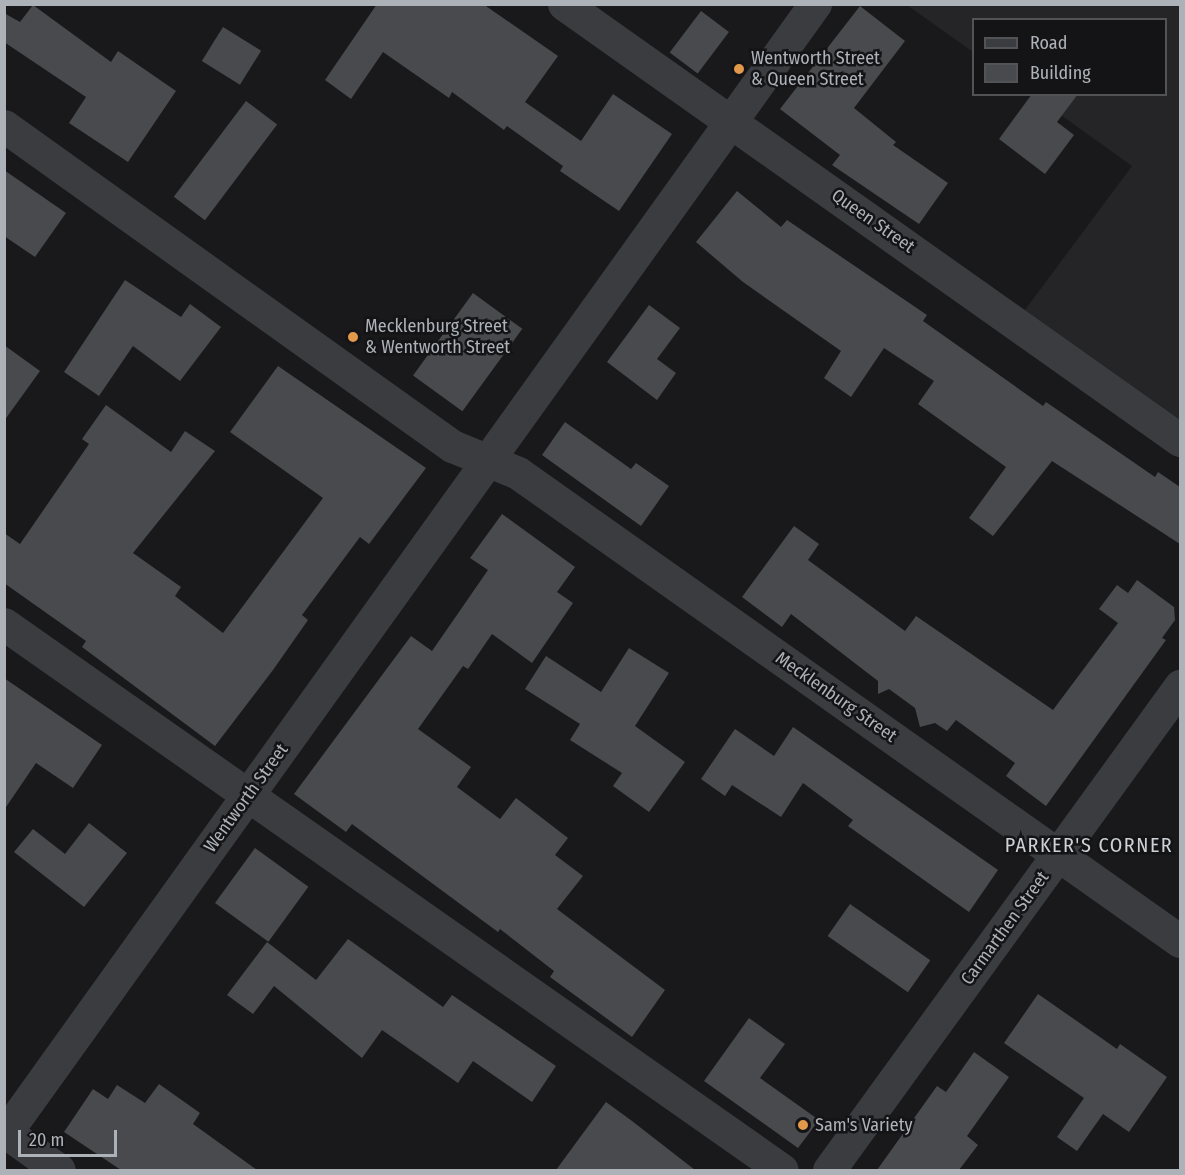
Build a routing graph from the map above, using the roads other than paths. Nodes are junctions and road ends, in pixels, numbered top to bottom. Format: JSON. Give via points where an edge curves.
{"nodes":[{"id":1,"x":564,"y":4,"type":"edge"},
{"id":2,"x":815,"y":4,"type":"edge"},
{"id":3,"x":732,"y":121,"type":"junction"},
{"id":4,"x":4,"y":126,"type":"edge"},
{"id":5,"x":1180,"y":440,"type":"edge"},
{"id":6,"x":488,"y":461,"type":"junction"},
{"id":7,"x":4,"y":624,"type":"edge"},
{"id":8,"x":1180,"y":686,"type":"edge"},
{"id":9,"x":248,"y":795,"type":"junction"},
{"id":10,"x":1058,"y":854,"type":"junction"},
{"id":11,"x":1180,"y":941,"type":"edge"},
{"id":12,"x":5,"y":1133,"type":"edge"},
{"id":13,"x":59,"y":1170,"type":"edge"},
{"id":14,"x":782,"y":1170,"type":"edge"},
{"id":15,"x":829,"y":1170,"type":"edge"}],
"edges":[{"from":1,"to":3,"type":"street","name":"Queen Street"},
{"from":2,"to":3,"type":"street","name":"Wentworth Street"},
{"from":3,"to":5,"type":"street","name":"Queen Street"},
{"from":3,"to":6,"type":"street","name":"Wentworth Street"},
{"from":4,"to":6,"type":"street","name":"Mecklenburg Street","via":[[452,446]]},
{"from":6,"to":9,"type":"street","name":"Wentworth Street"},
{"from":6,"to":10,"type":"street","name":"Mecklenburg Street","via":[[518,473]]},
{"from":7,"to":9,"type":"street"},
{"from":8,"to":10,"type":"street","name":"Carmarthen Street"},
{"from":9,"to":12,"type":"street","name":"Wentworth Street"},
{"from":9,"to":14,"type":"street"},
{"from":10,"to":11,"type":"street","name":"Mecklenburg Street"},
{"from":10,"to":15,"type":"street","name":"Carmarthen Street"},
{"from":12,"to":13,"type":"street"}]}
